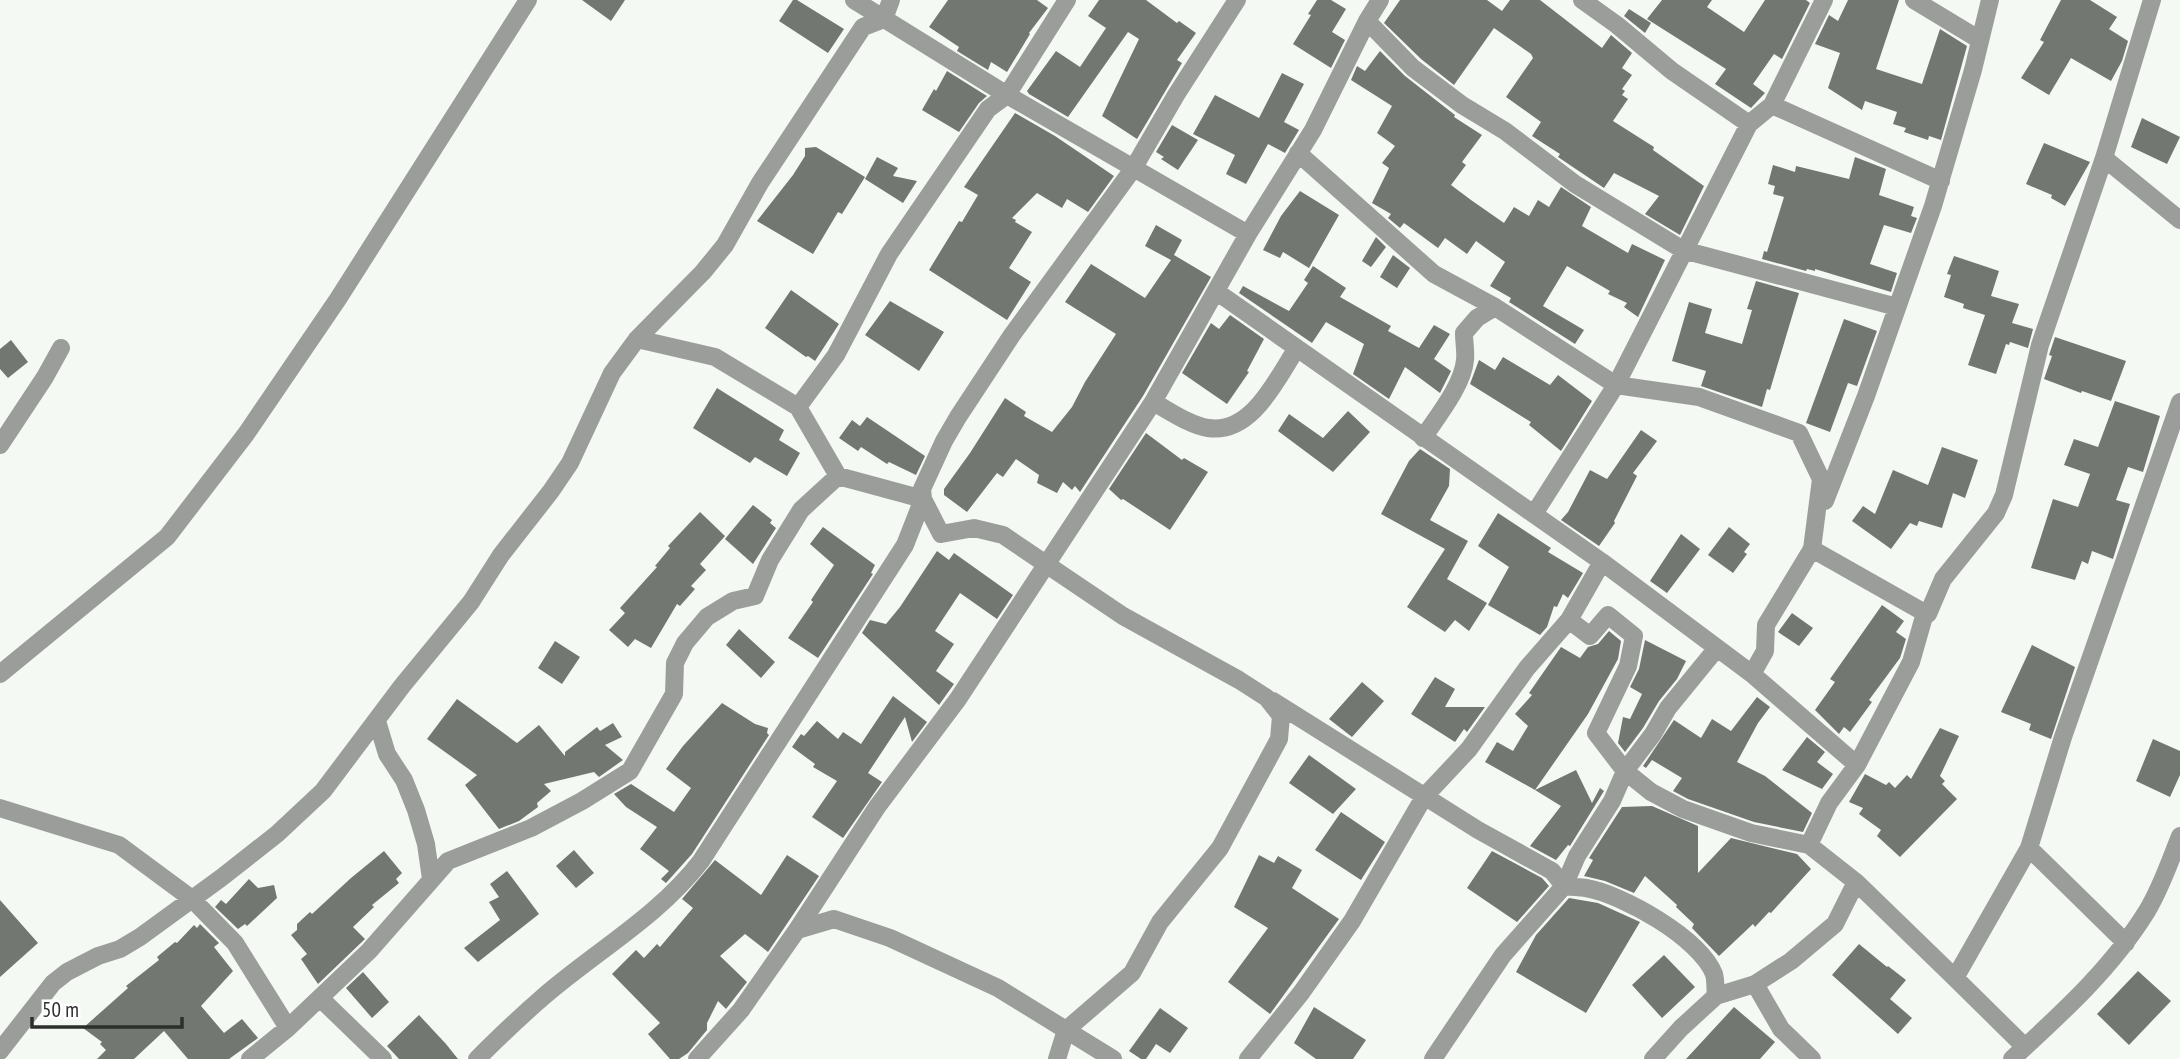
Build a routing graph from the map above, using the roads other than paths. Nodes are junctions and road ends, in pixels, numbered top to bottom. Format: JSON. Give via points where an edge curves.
{"nodes":[{"id":1,"x":528,"y":0,"type":"edge"},
{"id":2,"x":855,"y":0,"type":"edge"},
{"id":3,"x":891,"y":0,"type":"edge"},
{"id":4,"x":1067,"y":0,"type":"edge"},
{"id":5,"x":1237,"y":0,"type":"edge"},
{"id":6,"x":1380,"y":0,"type":"edge"},
{"id":7,"x":1582,"y":0,"type":"edge"},
{"id":8,"x":1824,"y":0,"type":"edge"},
{"id":9,"x":1914,"y":0,"type":"edge"},
{"id":10,"x":1990,"y":0,"type":"edge"},
{"id":11,"x":2152,"y":0,"type":"edge"},
{"id":12,"x":884,"y":19,"type":"junction"},
{"id":13,"x":1367,"y":21,"type":"junction"},
{"id":14,"x":1980,"y":40,"type":"junction"},
{"id":15,"x":1007,"y":94,"type":"junction"},
{"id":16,"x":1772,"y":105,"type":"junction"},
{"id":17,"x":1749,"y":124,"type":"junction"},
{"id":18,"x":1298,"y":153,"type":"junction"},
{"id":19,"x":2104,"y":158,"type":"junction"},
{"id":20,"x":1133,"y":169,"type":"junction"},
{"id":21,"x":1941,"y":181,"type":"junction"},
{"id":22,"x":2180,"y":220,"type":"edge"},
{"id":23,"x":1248,"y":234,"type":"junction"},
{"id":24,"x":1683,"y":250,"type":"junction"},
{"id":25,"x":1217,"y":292,"type":"junction"},
{"id":26,"x":1495,"y":307,"type":"junction"},
{"id":27,"x":1898,"y":307,"type":"junction"},
{"id":28,"x":637,"y":339,"type":"junction"},
{"id":29,"x":61,"y":348,"type":"dead end"},
{"id":30,"x":1297,"y":348,"type":"junction"},
{"id":31,"x":1616,"y":385,"type":"junction"},
{"id":32,"x":1153,"y":402,"type":"junction"},
{"id":33,"x":2180,"y":402,"type":"edge"},
{"id":34,"x":798,"y":407,"type":"junction"},
{"id":35,"x":1423,"y":438,"type":"junction"},
{"id":36,"x":0,"y":446,"type":"edge"},
{"id":37,"x":838,"y":476,"type":"junction"},
{"id":38,"x":923,"y":499,"type":"junction"},
{"id":39,"x":1534,"y":514,"type":"junction"},
{"id":40,"x":1817,"y":521,"type":"junction"},
{"id":41,"x":1812,"y":549,"type":"junction"},
{"id":42,"x":1047,"y":562,"type":"junction"},
{"id":43,"x":1602,"y":562,"type":"junction"},
{"id":44,"x":1925,"y":612,"type":"junction"},
{"id":45,"x":1569,"y":620,"type":"junction"},
{"id":46,"x":1717,"y":648,"type":"junction"},
{"id":47,"x":0,"y":674,"type":"edge"},
{"id":48,"x":1752,"y":674,"type":"junction"},
{"id":49,"x":1267,"y":698,"type":"junction"},
{"id":50,"x":377,"y":721,"type":"junction"},
{"id":51,"x":1857,"y":765,"type":"junction"},
{"id":52,"x":1625,"y":771,"type":"junction"},
{"id":53,"x":1424,"y":797,"type":"junction"},
{"id":54,"x":0,"y":808,"type":"edge"},
{"id":55,"x":2180,"y":836,"type":"edge"},
{"id":56,"x":1809,"y":845,"type":"junction"},
{"id":57,"x":2029,"y":848,"type":"junction"},
{"id":58,"x":431,"y":879,"type":"junction"},
{"id":59,"x":1856,"y":882,"type":"junction"},
{"id":60,"x":1564,"y":886,"type":"junction"},
{"id":61,"x":191,"y":899,"type":"junction"},
{"id":62,"x":797,"y":930,"type":"junction"},
{"id":63,"x":2126,"y":943,"type":"junction"},
{"id":64,"x":1955,"y":978,"type":"junction"},
{"id":65,"x":1755,"y":984,"type":"junction"},
{"id":66,"x":1716,"y":996,"type":"junction"},
{"id":67,"x":320,"y":999,"type":"junction"},
{"id":68,"x":288,"y":1028,"type":"junction"},
{"id":69,"x":1066,"y":1030,"type":"junction"},
{"id":70,"x":0,"y":1051,"type":"edge"},
{"id":71,"x":2018,"y":1053,"type":"edge"},
{"id":72,"x":250,"y":1059,"type":"edge"},
{"id":73,"x":383,"y":1059,"type":"edge"},
{"id":74,"x":477,"y":1059,"type":"edge"},
{"id":75,"x":697,"y":1059,"type":"edge"},
{"id":76,"x":1057,"y":1059,"type":"edge"},
{"id":77,"x":1113,"y":1059,"type":"edge"},
{"id":78,"x":1248,"y":1059,"type":"edge"},
{"id":79,"x":1433,"y":1059,"type":"edge"},
{"id":80,"x":1653,"y":1059,"type":"edge"},
{"id":81,"x":1812,"y":1059,"type":"edge"}],
"edges":[{"from":1,"to":47,"type":"street","via":[[338,299],[246,434],[167,537]]},
{"from":2,"to":12,"type":"street"},
{"from":3,"to":12,"type":"street"},
{"from":4,"to":15,"type":"street"},
{"from":5,"to":20,"type":"street"},
{"from":6,"to":13,"type":"street"},
{"from":7,"to":17,"type":"street"},
{"from":8,"to":16,"type":"street"},
{"from":9,"to":14,"type":"street"},
{"from":10,"to":14,"type":"street"},
{"from":11,"to":19,"type":"street"},
{"from":12,"to":15,"type":"street"},
{"from":12,"to":28,"type":"street","via":[[863,27],[760,183],[725,245]]},
{"from":13,"to":18,"type":"street"},
{"from":13,"to":24,"type":"street","via":[[1413,68],[1462,105],[1575,184]]},
{"from":14,"to":21,"type":"street"},
{"from":15,"to":20,"type":"street"},
{"from":15,"to":34,"type":"street","via":[[988,109],[889,254],[836,355]]},
{"from":16,"to":17,"type":"street"},
{"from":16,"to":21,"type":"street"},
{"from":17,"to":24,"type":"street"},
{"from":18,"to":23,"type":"street"},
{"from":18,"to":26,"type":"street","via":[[1434,274]]},
{"from":19,"to":22,"type":"street"},
{"from":19,"to":44,"type":"street","via":[[2040,345],[2004,495],[1996,513],[1943,579],[1928,614]]},
{"from":20,"to":23,"type":"street"},
{"from":20,"to":38,"type":"street","via":[[958,417],[927,477]]},
{"from":21,"to":27,"type":"street"},
{"from":23,"to":25,"type":"street"},
{"from":24,"to":27,"type":"street"},
{"from":24,"to":31,"type":"street"},
{"from":25,"to":30,"type":"street"},
{"from":25,"to":32,"type":"street"},
{"from":26,"to":31,"type":"street"},
{"from":26,"to":35,"type":"street","via":[[1464,333],[1462,373]]},
{"from":27,"to":40,"type":"street"},
{"from":28,"to":34,"type":"street","via":[[715,358]]},
{"from":28,"to":50,"type":"street","via":[[612,373],[570,463],[551,491]]},
{"from":29,"to":36,"type":"street"},
{"from":30,"to":32,"type":"street","via":[[1241,422],[1208,428]]},
{"from":30,"to":35,"type":"street"},
{"from":31,"to":39,"type":"street"},
{"from":31,"to":40,"type":"street","via":[[1699,397],[1799,433],[1821,479]]},
{"from":32,"to":42,"type":"street"},
{"from":33,"to":57,"type":"street"},
{"from":34,"to":37,"type":"street"},
{"from":35,"to":39,"type":"street"},
{"from":37,"to":38,"type":"street"},
{"from":37,"to":58,"type":"street","via":[[801,510],[770,560],[755,596],[733,601],[707,617],[685,643],[675,663],[674,694],[630,771],[531,828],[449,861]]},
{"from":38,"to":42,"type":"street","via":[[941,534],[974,528],[1003,535]]},
{"from":38,"to":74,"type":"street","via":[[905,545],[683,884],[544,996]]},
{"from":39,"to":43,"type":"street"},
{"from":40,"to":41,"type":"street"},
{"from":41,"to":44,"type":"street"},
{"from":41,"to":48,"type":"street","via":[[1766,625],[1765,651]]},
{"from":42,"to":49,"type":"street","via":[[1123,616]]},
{"from":42,"to":62,"type":"street"},
{"from":43,"to":45,"type":"street"},
{"from":43,"to":46,"type":"street"},
{"from":44,"to":51,"type":"street","via":[[1911,662]]},
{"from":45,"to":52,"type":"street","via":[[1590,636],[1608,615],[1634,636],[1628,666],[1596,733]]},
{"from":45,"to":53,"type":"street","via":[[1527,668],[1469,749]]},
{"from":46,"to":48,"type":"street"},
{"from":46,"to":52,"type":"street"},
{"from":48,"to":51,"type":"street"},
{"from":49,"to":53,"type":"street"},
{"from":49,"to":69,"type":"street","via":[[1281,716],[1279,739],[1220,848],[1160,922],[1132,973]]},
{"from":50,"to":58,"type":"street","via":[[387,754],[416,810]]},
{"from":50,"to":61,"type":"street","via":[[301,813]]},
{"from":51,"to":56,"type":"street","via":[[1829,803]]},
{"from":52,"to":56,"type":"street","via":[[1683,809],[1751,833]]},
{"from":52,"to":60,"type":"street"},
{"from":53,"to":60,"type":"street","via":[[1552,872]]},
{"from":53,"to":78,"type":"street","via":[[1352,921]]},
{"from":54,"to":61,"type":"street","via":[[119,845]]},
{"from":55,"to":63,"type":"street","via":[[2148,908]]},
{"from":56,"to":59,"type":"street"},
{"from":57,"to":63,"type":"street"},
{"from":57,"to":64,"type":"street"},
{"from":58,"to":67,"type":"street"},
{"from":59,"to":64,"type":"street"},
{"from":59,"to":65,"type":"street","via":[[1835,924]]},
{"from":60,"to":66,"type":"street","via":[[1587,888],[1642,909],[1683,938],[1706,960],[1715,976]]},
{"from":60,"to":79,"type":"street","via":[[1503,955]]},
{"from":61,"to":68,"type":"street","via":[[235,943]]},
{"from":61,"to":70,"type":"street","via":[[140,937],[53,983]]},
{"from":62,"to":69,"type":"street","via":[[835,919],[890,938],[998,988]]},
{"from":62,"to":75,"type":"street","via":[[741,1010]]},
{"from":63,"to":71,"type":"street","via":[[2074,1002]]},
{"from":64,"to":71,"type":"street"},
{"from":65,"to":66,"type":"street"},
{"from":65,"to":81,"type":"street","via":[[1781,1029]]},
{"from":66,"to":80,"type":"street"},
{"from":67,"to":68,"type":"street"},
{"from":67,"to":73,"type":"street"},
{"from":68,"to":72,"type":"street"},
{"from":69,"to":76,"type":"street"},
{"from":69,"to":77,"type":"street"}]}
